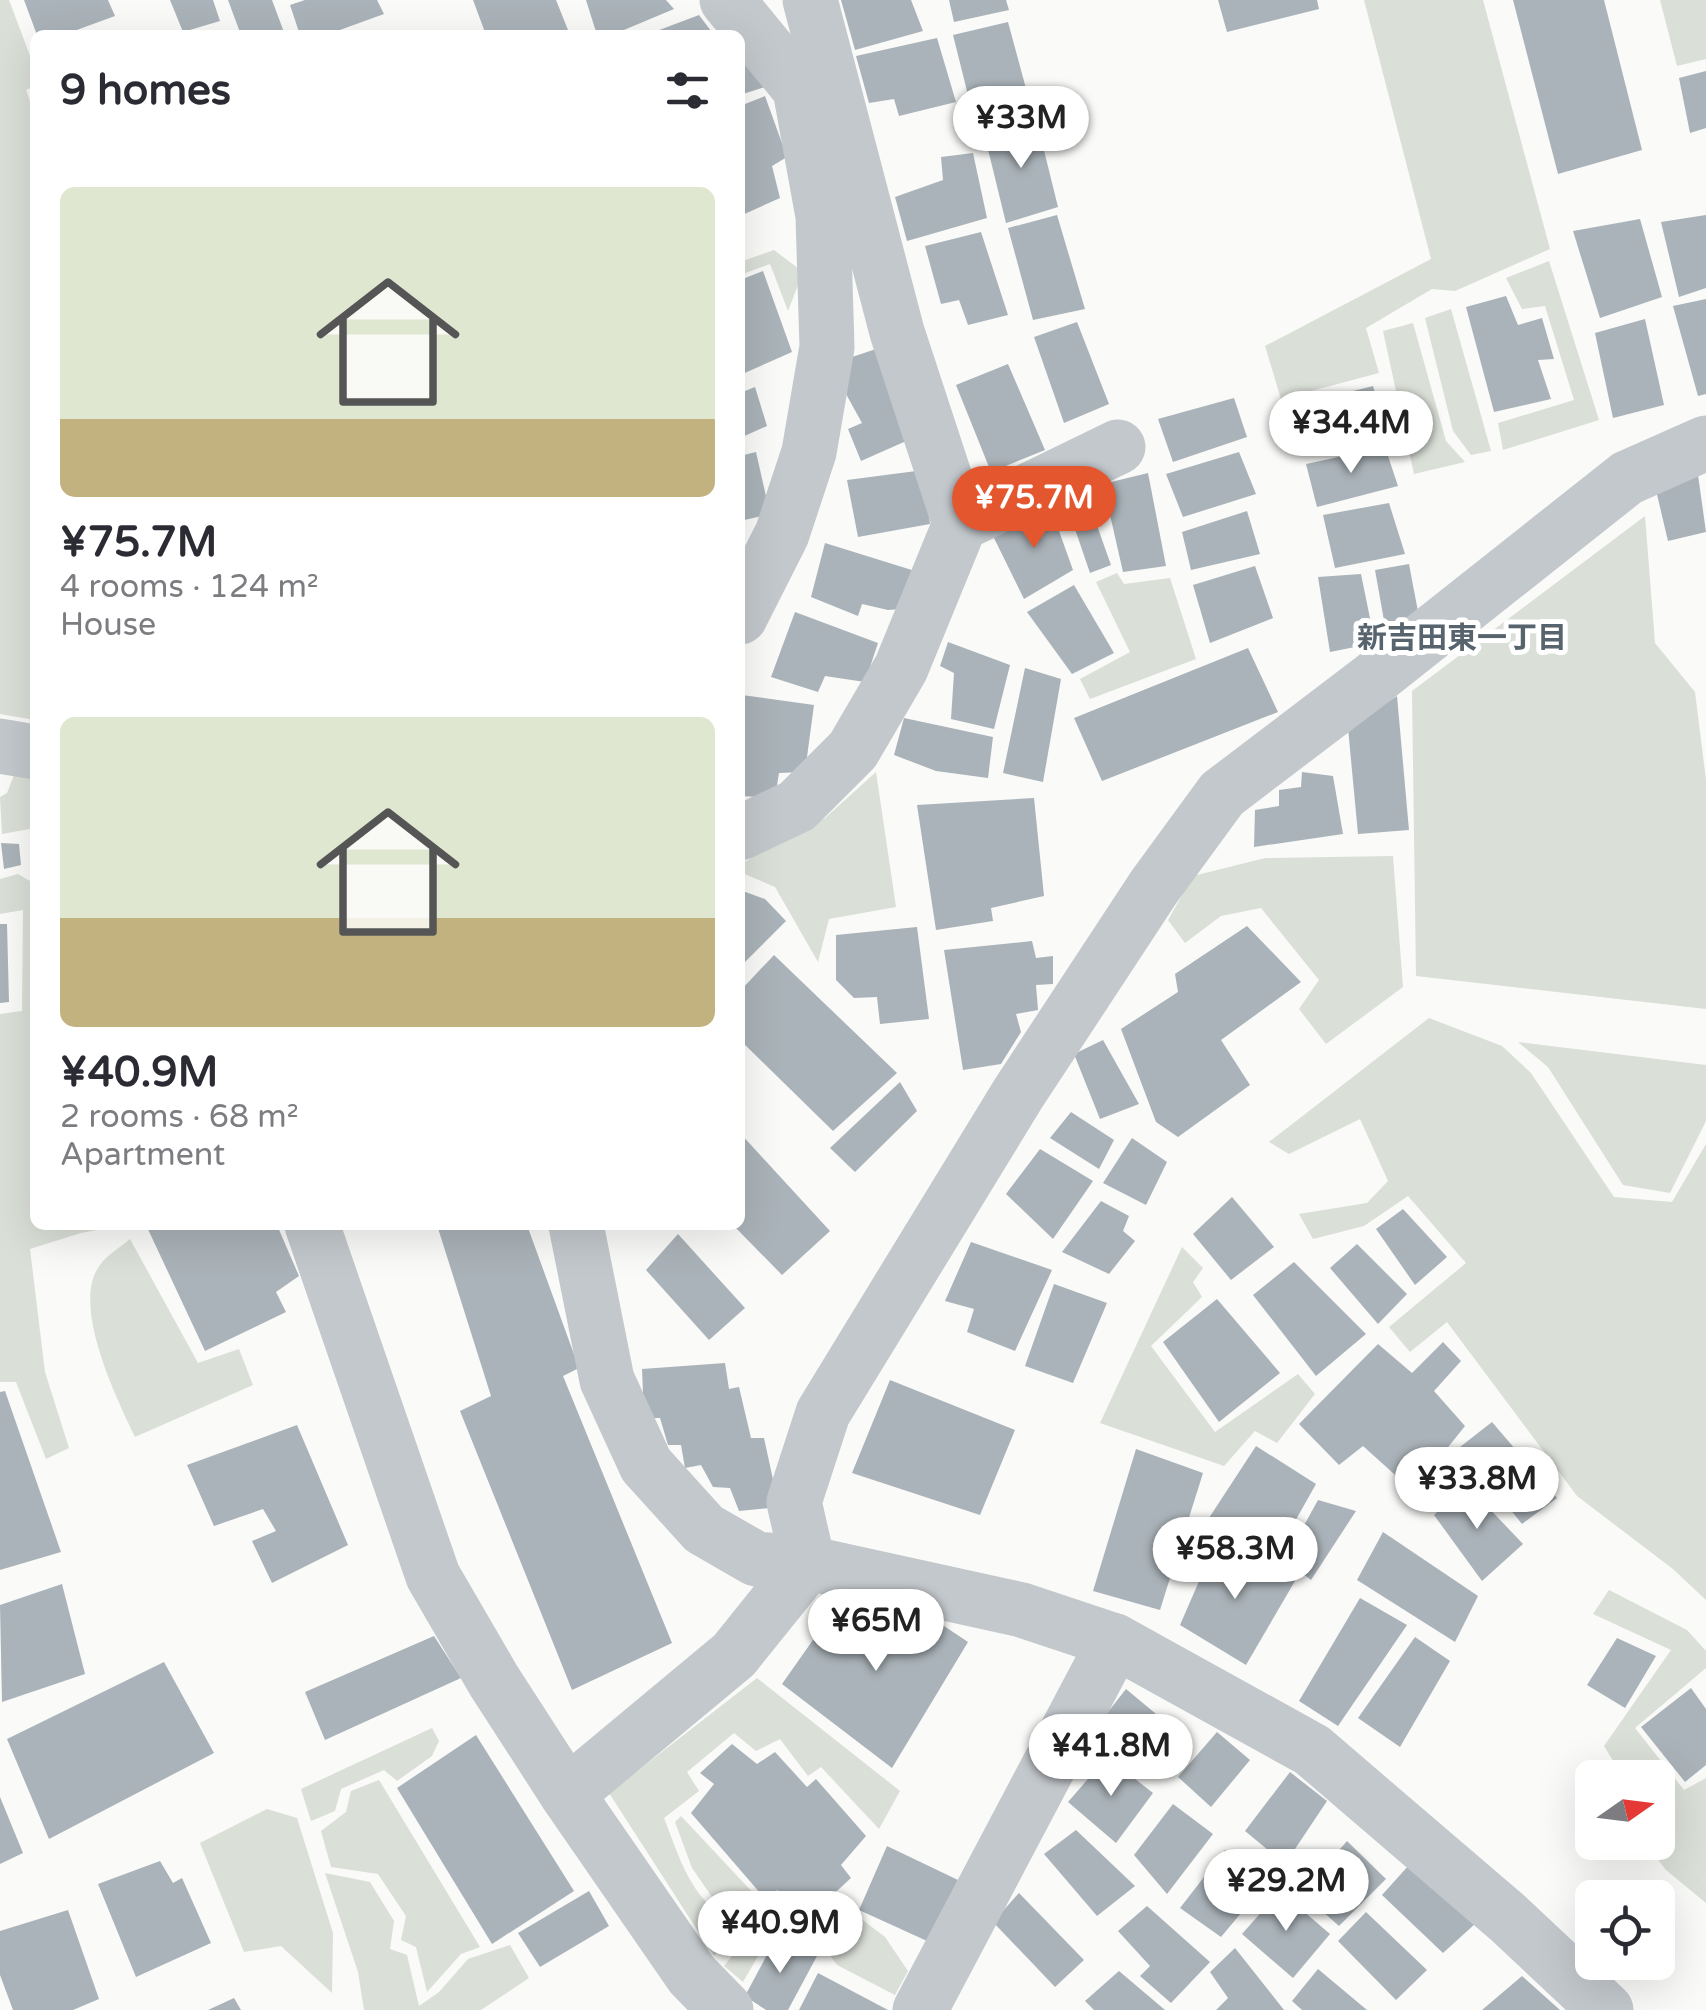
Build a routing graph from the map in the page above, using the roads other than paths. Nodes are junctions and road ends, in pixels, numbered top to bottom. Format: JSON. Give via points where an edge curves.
{"nodes":[{"id":1,"x":727,"y":0,"type":"edge"},
{"id":2,"x":810,"y":0,"type":"edge"},
{"id":3,"x":1706,"y":443,"type":"edge"},
{"id":4,"x":1118,"y":447,"type":"dead end"},
{"id":5,"x":960,"y":524,"type":"junction"},
{"id":6,"x":745,"y":607,"type":"edge"},
{"id":7,"x":0,"y":746,"type":"edge"},
{"id":8,"x":30,"y":751,"type":"edge"},
{"id":9,"x":745,"y":832,"type":"edge"},
{"id":10,"x":314,"y":1230,"type":"edge"},
{"id":11,"x":577,"y":1230,"type":"edge"},
{"id":12,"x":808,"y":1563,"type":"junction"},
{"id":13,"x":1115,"y":1641,"type":"junction"},
{"id":14,"x":566,"y":1794,"type":"junction"},
{"id":15,"x":726,"y":2010,"type":"edge"},
{"id":16,"x":920,"y":2010,"type":"edge"},
{"id":17,"x":1606,"y":2010,"type":"edge"}],
"edges":[{"from":1,"to":6,"type":"street","via":[[800,89],[823,216],[827,347],[798,485]]},
{"from":2,"to":5,"type":"street","via":[[897,332]]},
{"from":3,"to":12,"type":"street","via":[[1627,478],[1222,794],[1028,1078],[823,1413],[794,1502]]},
{"from":4,"to":5,"type":"street"},
{"from":5,"to":9,"type":"street","via":[[901,668],[853,750],[797,806]]},
{"from":7,"to":8,"type":"street"},
{"from":10,"to":14,"type":"street","via":[[433,1576]]},
{"from":11,"to":12,"type":"street","via":[[607,1380],[646,1466],[704,1529],[756,1559]]},
{"from":12,"to":13,"type":"street","via":[[1022,1610]]},
{"from":12,"to":14,"type":"street","via":[[734,1655]]},
{"from":13,"to":16,"type":"street"},
{"from":13,"to":17,"type":"street","via":[[1312,1750]]},
{"from":14,"to":15,"type":"street","via":[[692,1975]]}]}
